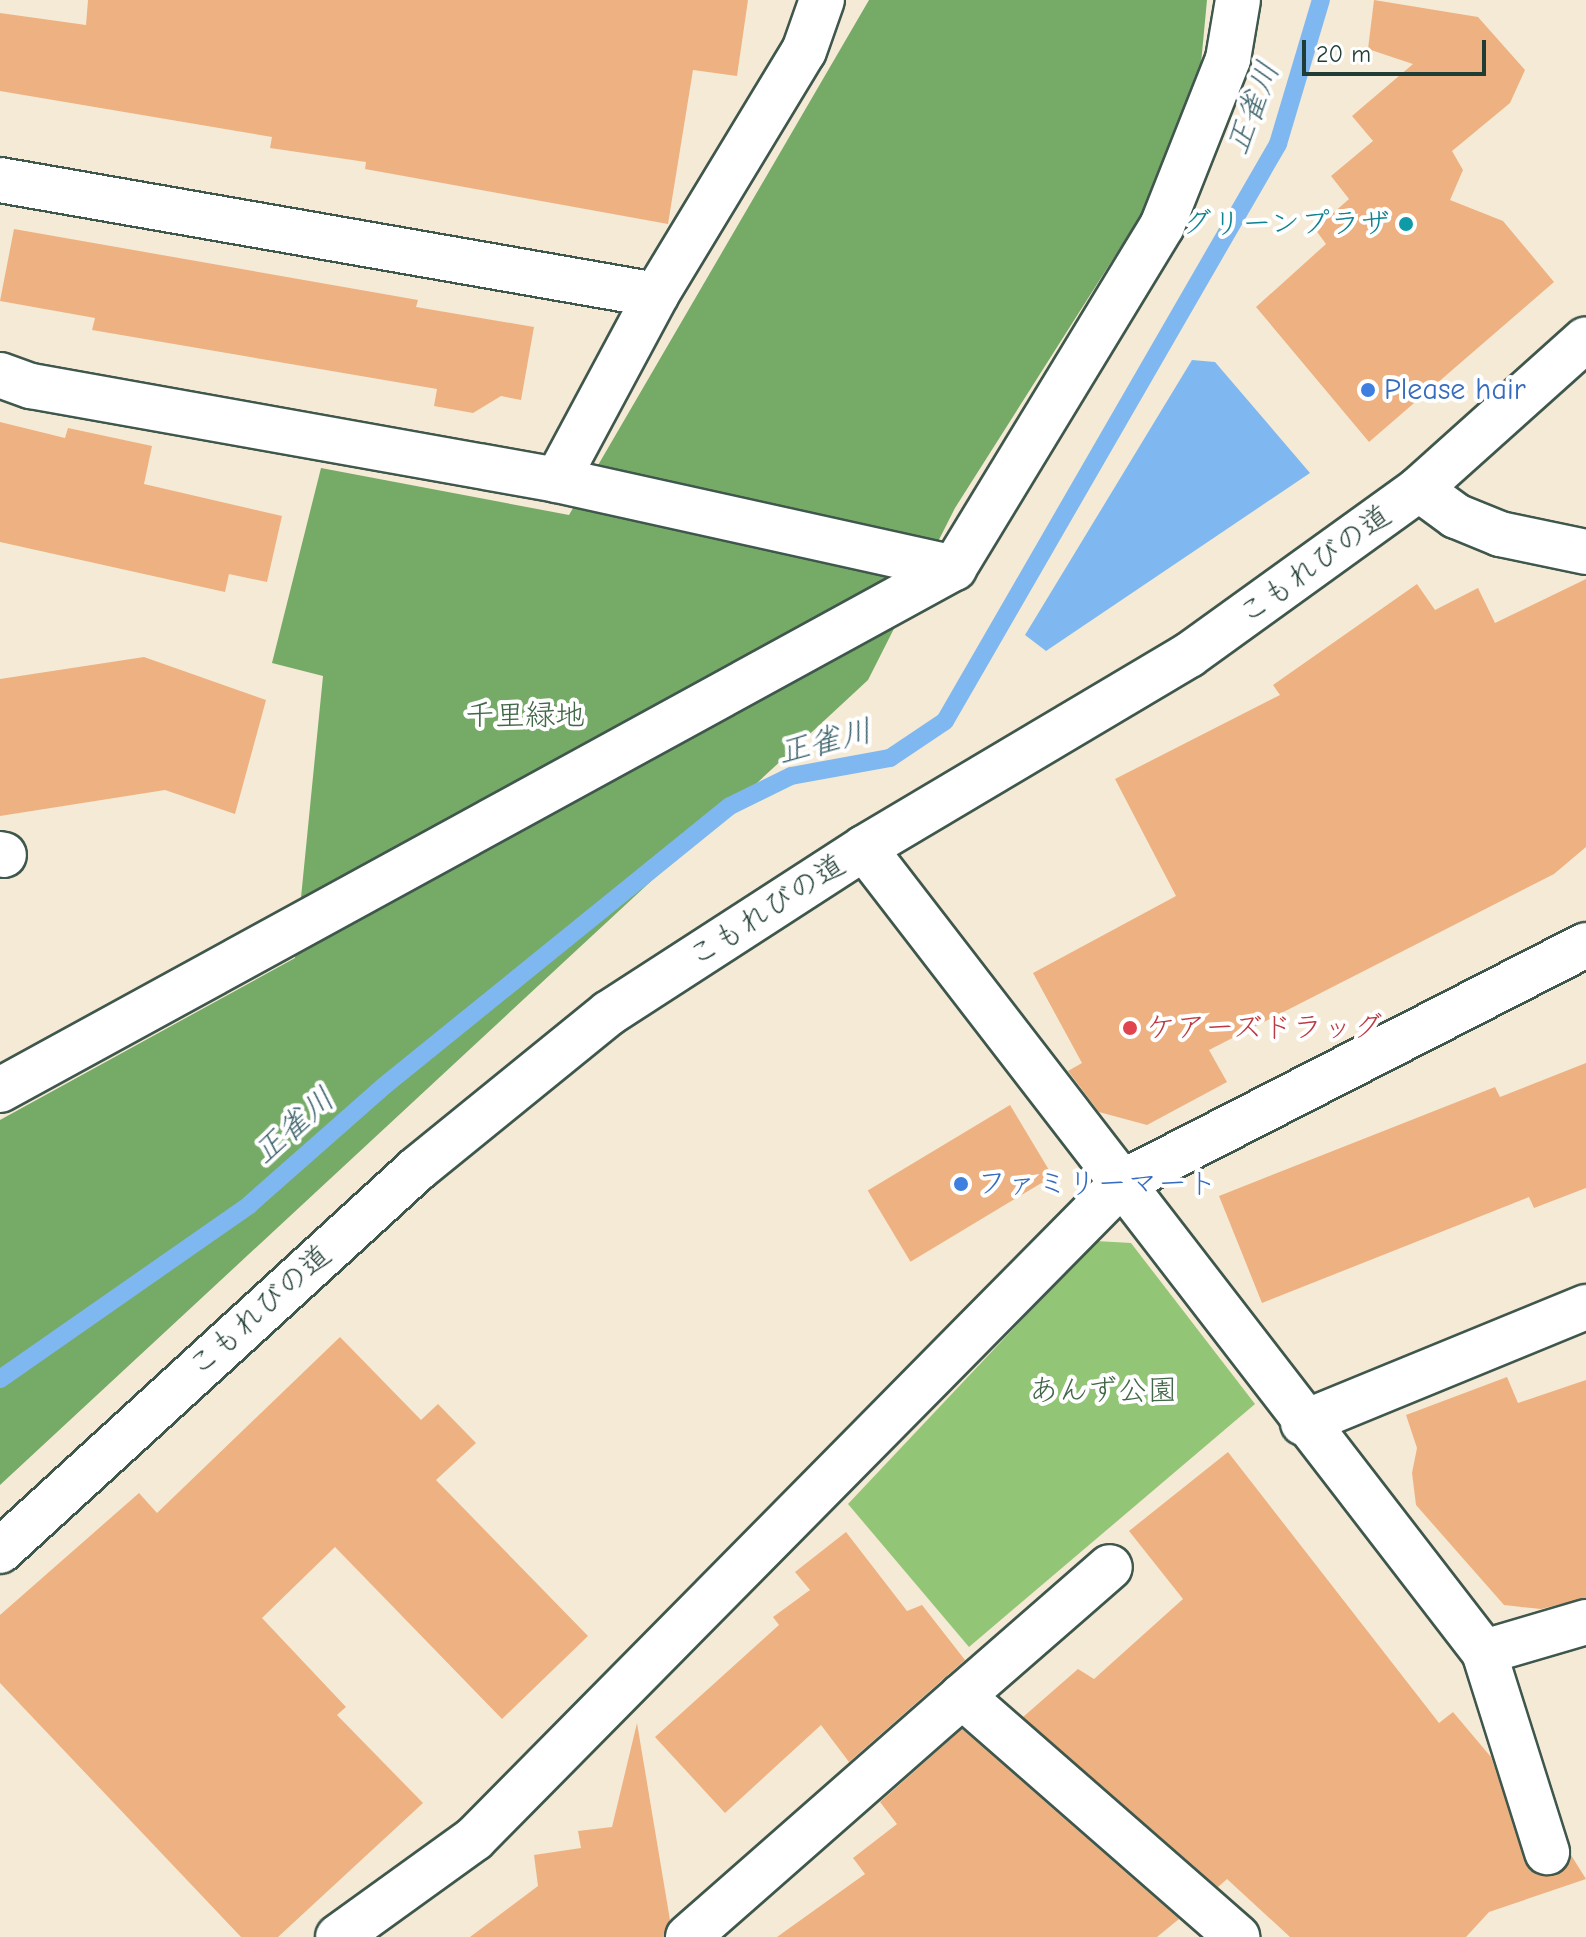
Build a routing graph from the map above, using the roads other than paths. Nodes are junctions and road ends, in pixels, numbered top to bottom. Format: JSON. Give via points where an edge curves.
{"nodes":[{"id":1,"x":822,"y":0,"type":"edge"},
{"id":2,"x":1238,"y":0,"type":"edge"},
{"id":3,"x":0,"y":180,"type":"edge"},
{"id":4,"x":656,"y":295,"type":"junction"},
{"id":5,"x":1586,"y":339,"type":"edge"},
{"id":6,"x":0,"y":375,"type":"edge"},
{"id":7,"x":557,"y":480,"type":"junction"},
{"id":8,"x":1419,"y":489,"type":"junction"},
{"id":9,"x":1586,"y":552,"type":"edge"},
{"id":10,"x":954,"y":568,"type":"junction"},
{"id":11,"x":864,"y":848,"type":"junction"},
{"id":12,"x":1586,"y":945,"type":"edge"},
{"id":13,"x":0,"y":1090,"type":"edge"},
{"id":14,"x":1123,"y":1182,"type":"junction"},
{"id":15,"x":1586,"y":1307,"type":"edge"},
{"id":16,"x":1303,"y":1423,"type":"junction"},
{"id":17,"x":0,"y":1551,"type":"edge"},
{"id":18,"x":1110,"y":1567,"type":"dead end"},
{"id":19,"x":1586,"y":1622,"type":"edge"},
{"id":20,"x":1484,"y":1652,"type":"junction"},
{"id":21,"x":962,"y":1696,"type":"junction"},
{"id":22,"x":1547,"y":1852,"type":"dead end"},
{"id":23,"x":1221,"y":1933,"type":"edge"},
{"id":24,"x":338,"y":1937,"type":"edge"},
{"id":25,"x":688,"y":1937,"type":"edge"}],
"edges":[{"from":1,"to":4,"type":"street","via":[[804,51]]},
{"from":2,"to":10,"type":"street","via":[[1228,59],[1162,226]]},
{"from":3,"to":4,"type":"street"},
{"from":4,"to":7,"type":"street"},
{"from":5,"to":8,"type":"street","name":"こもれびの道"},
{"from":6,"to":7,"type":"street","via":[[31,386]]},
{"from":7,"to":10,"type":"street"},
{"from":8,"to":9,"type":"street","via":[[1456,516],[1500,534]]},
{"from":8,"to":11,"type":"street","name":"こもれびの道","via":[[1189,655]]},
{"from":10,"to":13,"type":"street"},
{"from":11,"to":14,"type":"street"},
{"from":11,"to":17,"type":"street","name":"こもれびの道","via":[[609,1013],[441,1149]]},
{"from":12,"to":14,"type":"street"},
{"from":14,"to":16,"type":"street"},
{"from":14,"to":24,"type":"street","via":[[474,1839]]},
{"from":15,"to":16,"type":"street"},
{"from":16,"to":20,"type":"street"},
{"from":18,"to":21,"type":"street"},
{"from":19,"to":20,"type":"street"},
{"from":20,"to":22,"type":"street"},
{"from":21,"to":23,"type":"street"},
{"from":21,"to":25,"type":"street"}]}
